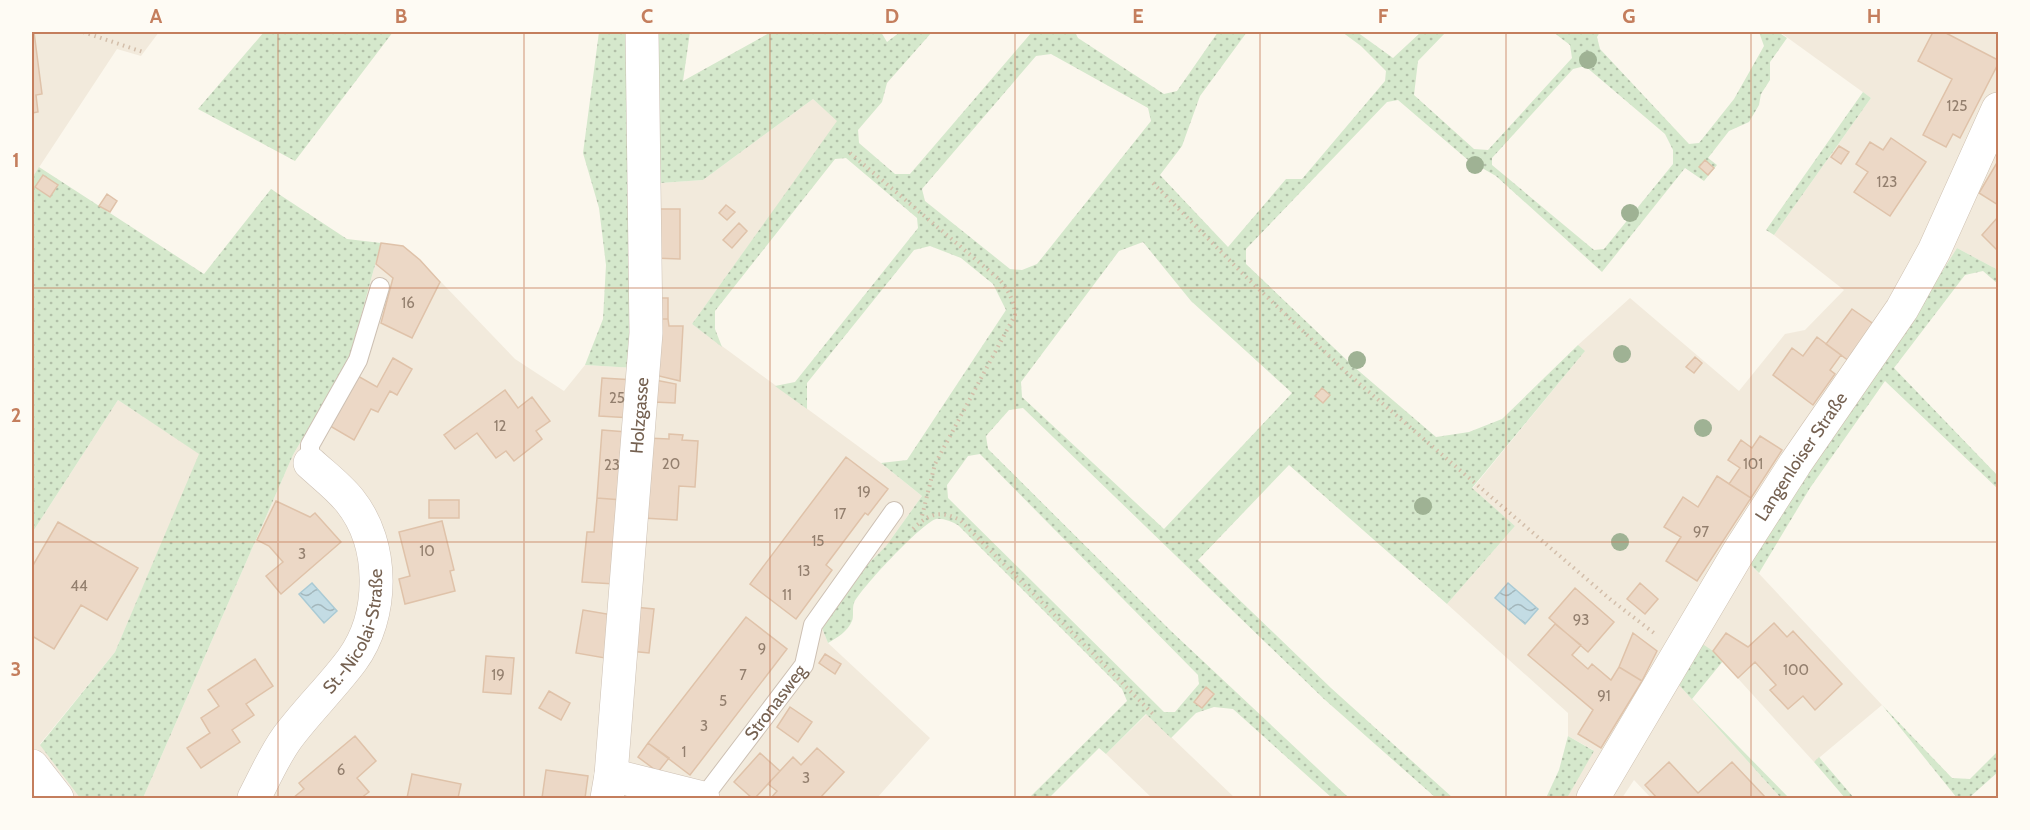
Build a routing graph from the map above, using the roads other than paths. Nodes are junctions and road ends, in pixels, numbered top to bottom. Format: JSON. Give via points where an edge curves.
{"nodes":[{"id":1,"x":642,"y":32,"type":"edge"},
{"id":2,"x":1998,"y":109,"type":"edge"},
{"id":3,"x":380,"y":287,"type":"dead end"},
{"id":4,"x":310,"y":463,"type":"joint"},
{"id":5,"x":894,"y":511,"type":"dead end"},
{"id":6,"x":609,"y":787,"type":"edge"},
{"id":7,"x":254,"y":798,"type":"edge"},
{"id":8,"x":703,"y":798,"type":"edge"},
{"id":9,"x":1593,"y":798,"type":"edge"}],
"edges":[{"from":1,"to":6,"type":"street","name":"Holzgasse","via":[[646,333]]},
{"from":2,"to":9,"type":"street","name":"Langenloiser Straße","via":[[1934,251],[1902,309],[1795,464]]},
{"from":3,"to":4,"type":"lane","via":[[358,360],[310,445]]},
{"from":4,"to":7,"type":"street","name":"St.-Nicolai-Straße","via":[[350,500],[364,523],[374,554],[376,591],[370,625],[353,659],[285,740]]},
{"from":5,"to":8,"type":"lane","name":"Stronasweg","via":[[813,625],[804,665]]},
{"from":6,"to":8,"type":"street"}]}
